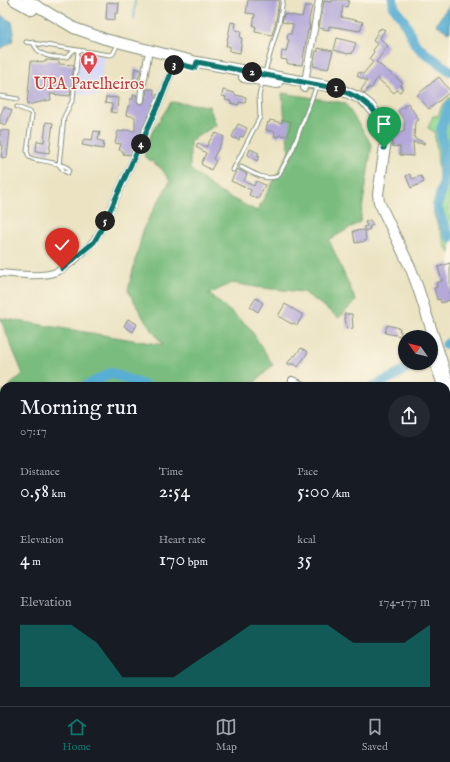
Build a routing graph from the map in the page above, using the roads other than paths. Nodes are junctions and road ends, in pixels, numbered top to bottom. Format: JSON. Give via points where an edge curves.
{"nodes":[{"id":1,"x":14,"y":0,"type":"edge"},
{"id":2,"x":283,"y":0,"type":"edge"},
{"id":3,"x":319,"y":0,"type":"edge"},
{"id":4,"x":29,"y":4,"type":"edge"},
{"id":5,"x":26,"y":42,"type":"dead end"},
{"id":6,"x":33,"y":42,"type":"junction"},
{"id":7,"x":116,"y":48,"type":"junction"},
{"id":8,"x":76,"y":50,"type":"junction"},
{"id":9,"x":148,"y":56,"type":"junction"},
{"id":10,"x":175,"y":63,"type":"junction"},
{"id":11,"x":196,"y":65,"type":"junction"},
{"id":12,"x":264,"y":78,"type":"junction"},
{"id":13,"x":304,"y":85,"type":"junction"},
{"id":14,"x":315,"y":90,"type":"junction"},
{"id":15,"x":0,"y":96,"type":"edge"},
{"id":16,"x":18,"y":99,"type":"dead end"},
{"id":17,"x":141,"y":100,"type":"dead end"},
{"id":18,"x":17,"y":107,"type":"dead end"},
{"id":19,"x":240,"y":167,"type":"dead end"},
{"id":20,"x":233,"y":170,"type":"dead end"},
{"id":21,"x":0,"y":273,"type":"edge"},
{"id":22,"x":425,"y":330,"type":"edge"},
{"id":23,"x":438,"y":370,"type":"edge"},
{"id":24,"x":292,"y":380,"type":"dead end"},
{"id":25,"x":296,"y":382,"type":"edge"},
{"id":26,"x":442,"y":382,"type":"edge"},
{"id":27,"x":448,"y":382,"type":"edge"}],
"edges":[{"from":1,"to":4,"type":"main road"},
{"from":2,"to":12,"type":"lane"},
{"from":3,"to":13,"type":"street"},
{"from":4,"to":7,"type":"main road","via":[[81,38]]},
{"from":4,"to":11,"type":"main road","via":[[93,35]]},
{"from":5,"to":6,"type":"lane"},
{"from":6,"to":8,"type":"lane"},
{"from":6,"to":8,"type":"lane","via":[[35,49],[41,54],[54,57],[67,57]]},
{"from":7,"to":8,"type":"lane","via":[[110,55]]},
{"from":7,"to":9,"type":"main road"},
{"from":8,"to":18,"type":"lane","via":[[73,99],[64,117],[59,165],[29,157],[27,150],[32,115]]},
{"from":9,"to":10,"type":"main road"},
{"from":9,"to":17,"type":"street"},
{"from":10,"to":11,"type":"main road"},
{"from":10,"to":21,"type":"street","via":[[94,242],[56,272]]},
{"from":11,"to":12,"type":"main road"},
{"from":12,"to":13,"type":"main road"},
{"from":12,"to":20,"type":"lane","via":[[259,96],[260,117]]},
{"from":13,"to":14,"type":"main road"},
{"from":13,"to":27,"type":"main road","via":[[334,88],[360,98],[370,106],[383,126],[386,140],[379,202],[411,269]]},
{"from":14,"to":19,"type":"lane","via":[[292,151],[278,176],[265,178]]},
{"from":14,"to":22,"type":"main road","via":[[336,95],[356,104],[372,118],[378,129],[380,145],[373,198],[412,285]]},
{"from":15,"to":16,"type":"lane"},
{"from":23,"to":26,"type":"main road"},
{"from":24,"to":25,"type":"street"}]}
